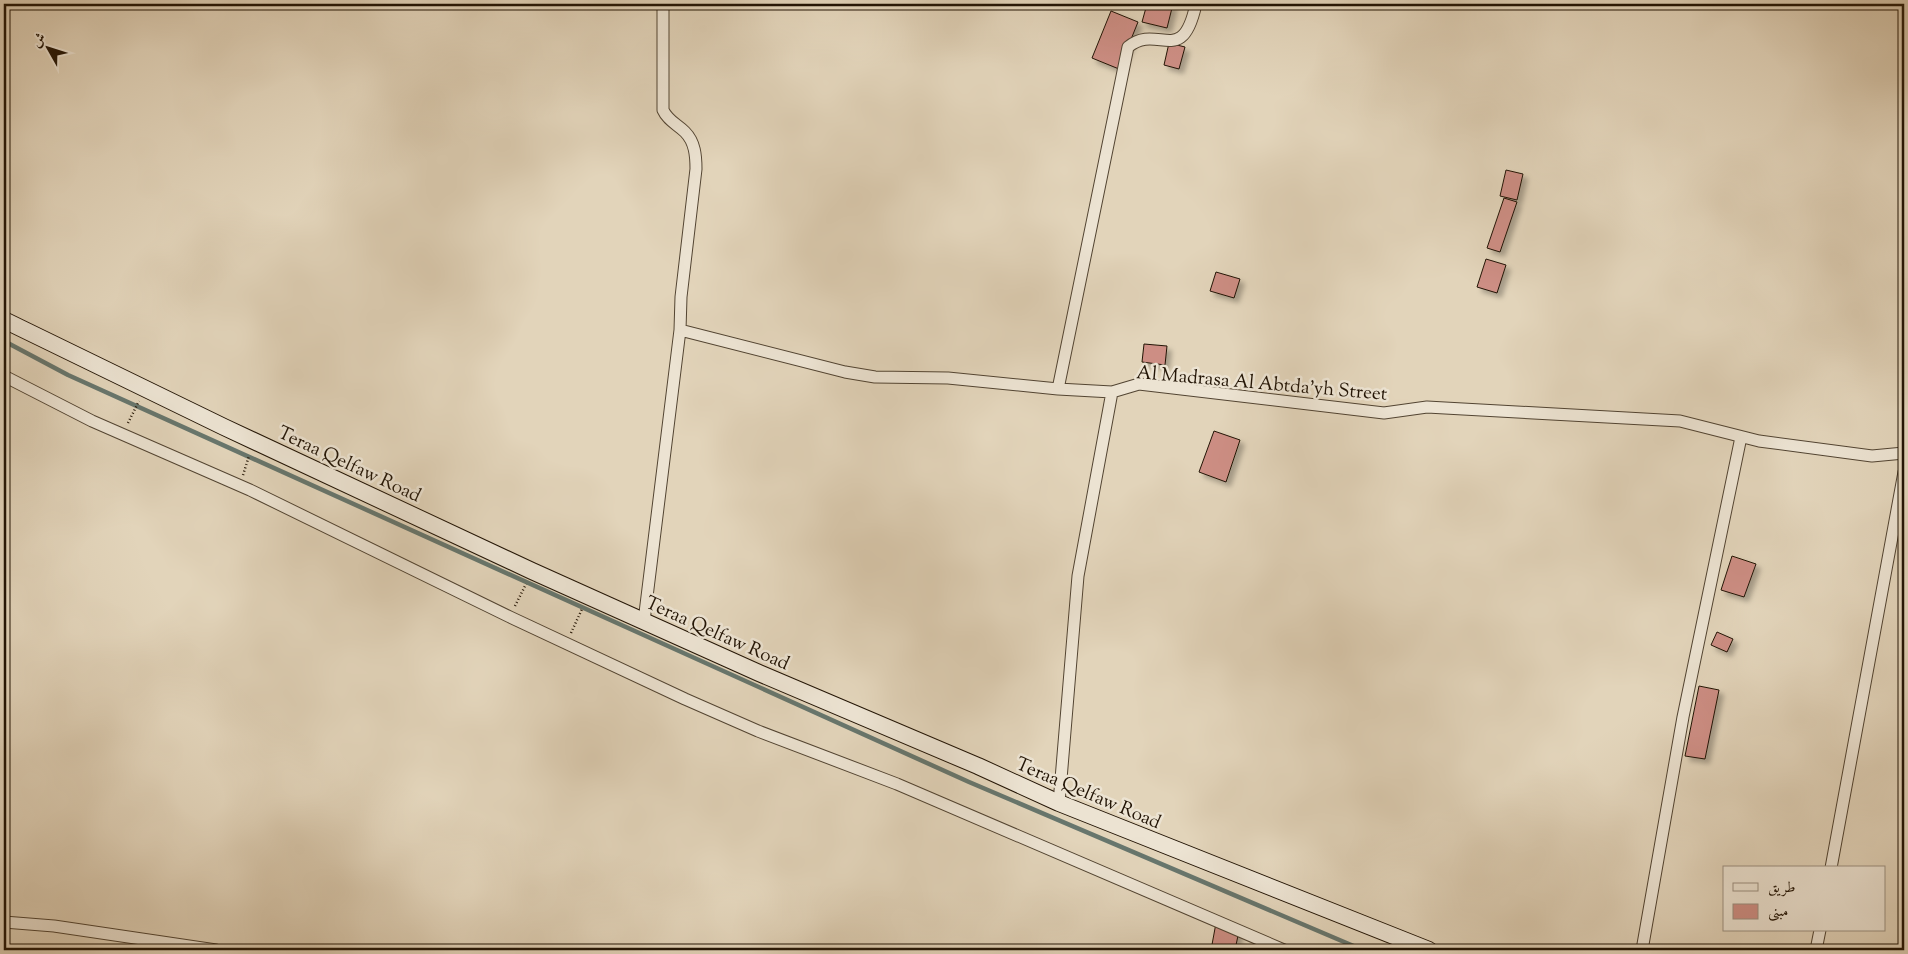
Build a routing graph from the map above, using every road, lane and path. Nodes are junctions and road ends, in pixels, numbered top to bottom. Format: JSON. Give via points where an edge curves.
{"nodes":[{"id":1,"x":663,"y":4,"type":"edge"},
{"id":2,"x":1196,"y":4,"type":"edge"},
{"id":3,"x":4,"y":320,"type":"edge"},
{"id":4,"x":680,"y":330,"type":"junction"},
{"id":5,"x":4,"y":376,"type":"edge"},
{"id":6,"x":1058,"y":389,"type":"junction"},
{"id":7,"x":1112,"y":392,"type":"junction"},
{"id":8,"x":139,"y":400,"type":"dead end"},
{"id":9,"x":129,"y":422,"type":"dead end"},
{"id":10,"x":1741,"y":437,"type":"junction"},
{"id":11,"x":252,"y":448,"type":"dead end"},
{"id":12,"x":1904,"y":453,"type":"edge"},
{"id":13,"x":1904,"y":472,"type":"edge"},
{"id":14,"x":243,"y":475,"type":"dead end"},
{"id":15,"x":528,"y":579,"type":"dead end"},
{"id":16,"x":584,"y":602,"type":"dead end"},
{"id":17,"x":516,"y":604,"type":"dead end"},
{"id":18,"x":644,"y":622,"type":"junction"},
{"id":19,"x":573,"y":628,"type":"dead end"},
{"id":20,"x":1059,"y":803,"type":"junction"},
{"id":21,"x":1832,"y":866,"type":"edge"},
{"id":22,"x":4,"y":922,"type":"edge"},
{"id":23,"x":1820,"y":932,"type":"edge"},
{"id":24,"x":216,"y":950,"type":"edge"},
{"id":25,"x":1284,"y":950,"type":"edge"},
{"id":26,"x":1429,"y":950,"type":"edge"},
{"id":27,"x":1642,"y":950,"type":"edge"},
{"id":28,"x":1816,"y":950,"type":"edge"}],
"edges":[{"from":1,"to":4,"type":"street","via":[[662,110],[685,132],[696,156]]},
{"from":2,"to":6,"type":"street","via":[[1192,23],[1178,40],[1136,40],[1128,47]]},
{"from":3,"to":18,"type":"street","name":"Teraa Qelfaw Road","via":[[209,420]]},
{"from":4,"to":6,"type":"street","name":"Al Madrasa Al Abtda'yh Street","via":[[860,375],[948,378]]},
{"from":4,"to":18,"type":"street"},
{"from":5,"to":25,"type":"street","via":[[100,425],[250,490],[510,617],[694,702],[888,780]]},
{"from":6,"to":7,"type":"street","name":"Al Madrasa Al Abtda'yh Street"},
{"from":7,"to":10,"type":"street","name":"Al Madrasa Al Abtda'yh Street","via":[[1139,384],[1384,413],[1427,408],[1680,421]]},
{"from":7,"to":20,"type":"street","via":[[1078,576]]},
{"from":8,"to":9,"type":"path"},
{"from":10,"to":12,"type":"street","name":"Al Madrasa Al Abtda'yh Street","via":[[1872,456]]},
{"from":10,"to":27,"type":"street","via":[[1683,717]]},
{"from":11,"to":14,"type":"path"},
{"from":13,"to":21,"type":"street"},
{"from":15,"to":17,"type":"path"},
{"from":16,"to":19,"type":"path"},
{"from":18,"to":20,"type":"street","name":"Teraa Qelfaw Road"},
{"from":20,"to":26,"type":"street","name":"Teraa Qelfaw Road"},
{"from":22,"to":24,"type":"street","via":[[54,926]]},
{"from":23,"to":28,"type":"street"}]}
